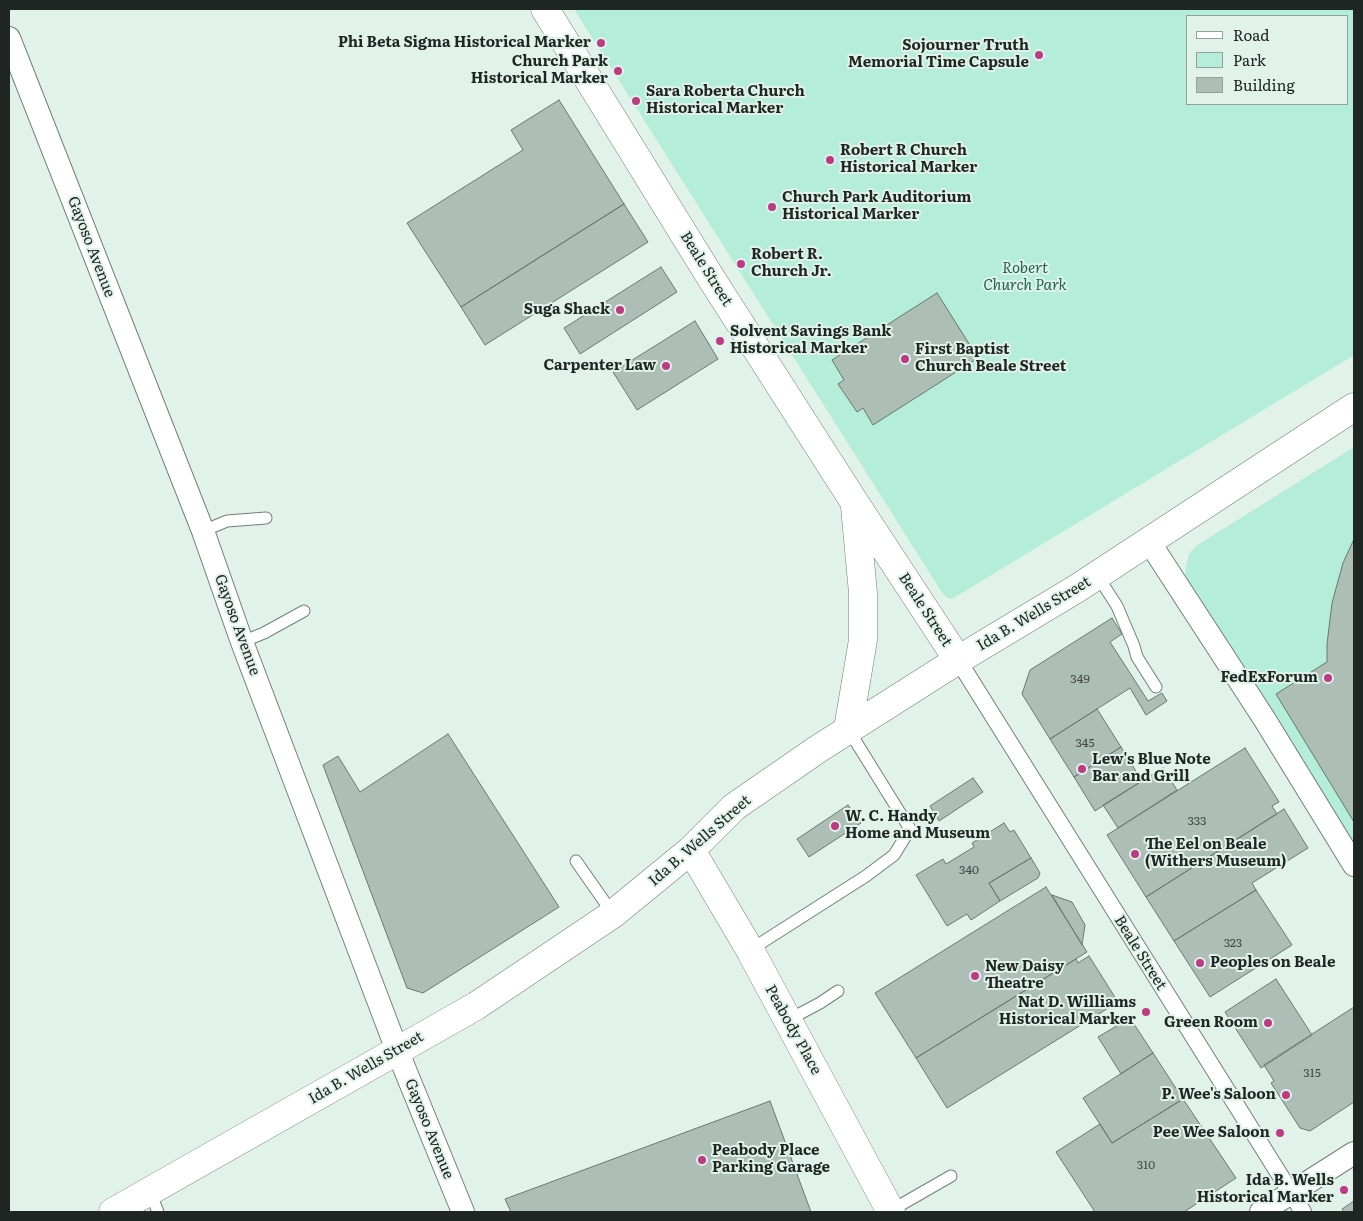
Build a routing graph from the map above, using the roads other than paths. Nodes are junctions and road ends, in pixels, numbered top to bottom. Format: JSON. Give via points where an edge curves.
{"nodes":[{"id":1,"x":545,"y":9,"type":"edge"},
{"id":2,"x":9,"y":38,"type":"edge"},
{"id":3,"x":1354,"y":407,"type":"edge"},
{"id":4,"x":855,"y":503,"type":"junction"},
{"id":5,"x":266,"y":518,"type":"dead end"},
{"id":6,"x":203,"y":531,"type":"junction"},
{"id":7,"x":1148,"y":540,"type":"junction"},
{"id":8,"x":1097,"y":575,"type":"junction"},
{"id":9,"x":304,"y":611,"type":"dead end"},
{"id":10,"x":242,"y":642,"type":"junction"},
{"id":11,"x":958,"y":660,"type":"junction"},
{"id":12,"x":1156,"y":686,"type":"dead end"},
{"id":13,"x":848,"y":729,"type":"junction"},
{"id":14,"x":691,"y":850,"type":"junction"},
{"id":15,"x":576,"y":861,"type":"dead end"},
{"id":16,"x":1354,"y":864,"type":"edge"},
{"id":17,"x":613,"y":914,"type":"junction"},
{"id":18,"x":750,"y":950,"type":"junction"},
{"id":19,"x":838,"y":991,"type":"dead end"},
{"id":20,"x":787,"y":1020,"type":"junction"},
{"id":21,"x":397,"y":1050,"type":"junction"},
{"id":22,"x":1354,"y":1153,"type":"edge"},
{"id":23,"x":951,"y":1176,"type":"dead end"},
{"id":24,"x":1290,"y":1194,"type":"junction"},
{"id":25,"x":154,"y":1202,"type":"edge"},
{"id":26,"x":113,"y":1212,"type":"edge"},
{"id":27,"x":463,"y":1212,"type":"edge"},
{"id":28,"x":891,"y":1212,"type":"edge"},
{"id":29,"x":1261,"y":1212,"type":"edge"},
{"id":30,"x":1302,"y":1212,"type":"edge"}],
"edges":[{"from":1,"to":4,"type":"street","name":"Beale Street"},
{"from":2,"to":6,"type":"street","name":"Gayoso Avenue"},
{"from":3,"to":7,"type":"street","name":"Ida B. Wells Street"},
{"from":4,"to":11,"type":"street","name":"Beale Street"},
{"from":4,"to":13,"type":"street","via":[[863,593],[863,640]]},
{"from":5,"to":6,"type":"lane","via":[[227,520]]},
{"from":6,"to":10,"type":"street","name":"Gayoso Avenue"},
{"from":7,"to":8,"type":"street","name":"Ida B. Wells Street"},
{"from":7,"to":16,"type":"street"},
{"from":8,"to":11,"type":"street","name":"Ida B. Wells Street"},
{"from":8,"to":12,"type":"lane","via":[[1117,606],[1137,657]]},
{"from":9,"to":10,"type":"lane"},
{"from":10,"to":21,"type":"street","name":"Gayoso Avenue"},
{"from":11,"to":13,"type":"street","name":"Ida B. Wells Street"},
{"from":11,"to":24,"type":"street","name":"Beale Street"},
{"from":13,"to":14,"type":"street","name":"Ida B. Wells Street","via":[[734,807]]},
{"from":13,"to":18,"type":"lane","via":[[910,829],[894,855]]},
{"from":14,"to":17,"type":"street","name":"Ida B. Wells Street"},
{"from":14,"to":18,"type":"street","name":"Peabody Place"},
{"from":15,"to":17,"type":"lane"},
{"from":17,"to":21,"type":"street","name":"Ida B. Wells Street","via":[[476,1006]]},
{"from":18,"to":20,"type":"street","name":"Peabody Place"},
{"from":19,"to":20,"type":"lane"},
{"from":20,"to":28,"type":"street","name":"Peabody Place"},
{"from":21,"to":25,"type":"street","name":"Ida B. Wells Street"},
{"from":21,"to":27,"type":"street","name":"Gayoso Avenue"},
{"from":22,"to":24,"type":"street"},
{"from":23,"to":28,"type":"lane"},
{"from":24,"to":29,"type":"street"},
{"from":24,"to":30,"type":"street","name":"Beale Street"},
{"from":25,"to":26,"type":"street","name":"Ida B. Wells Street"}]}
